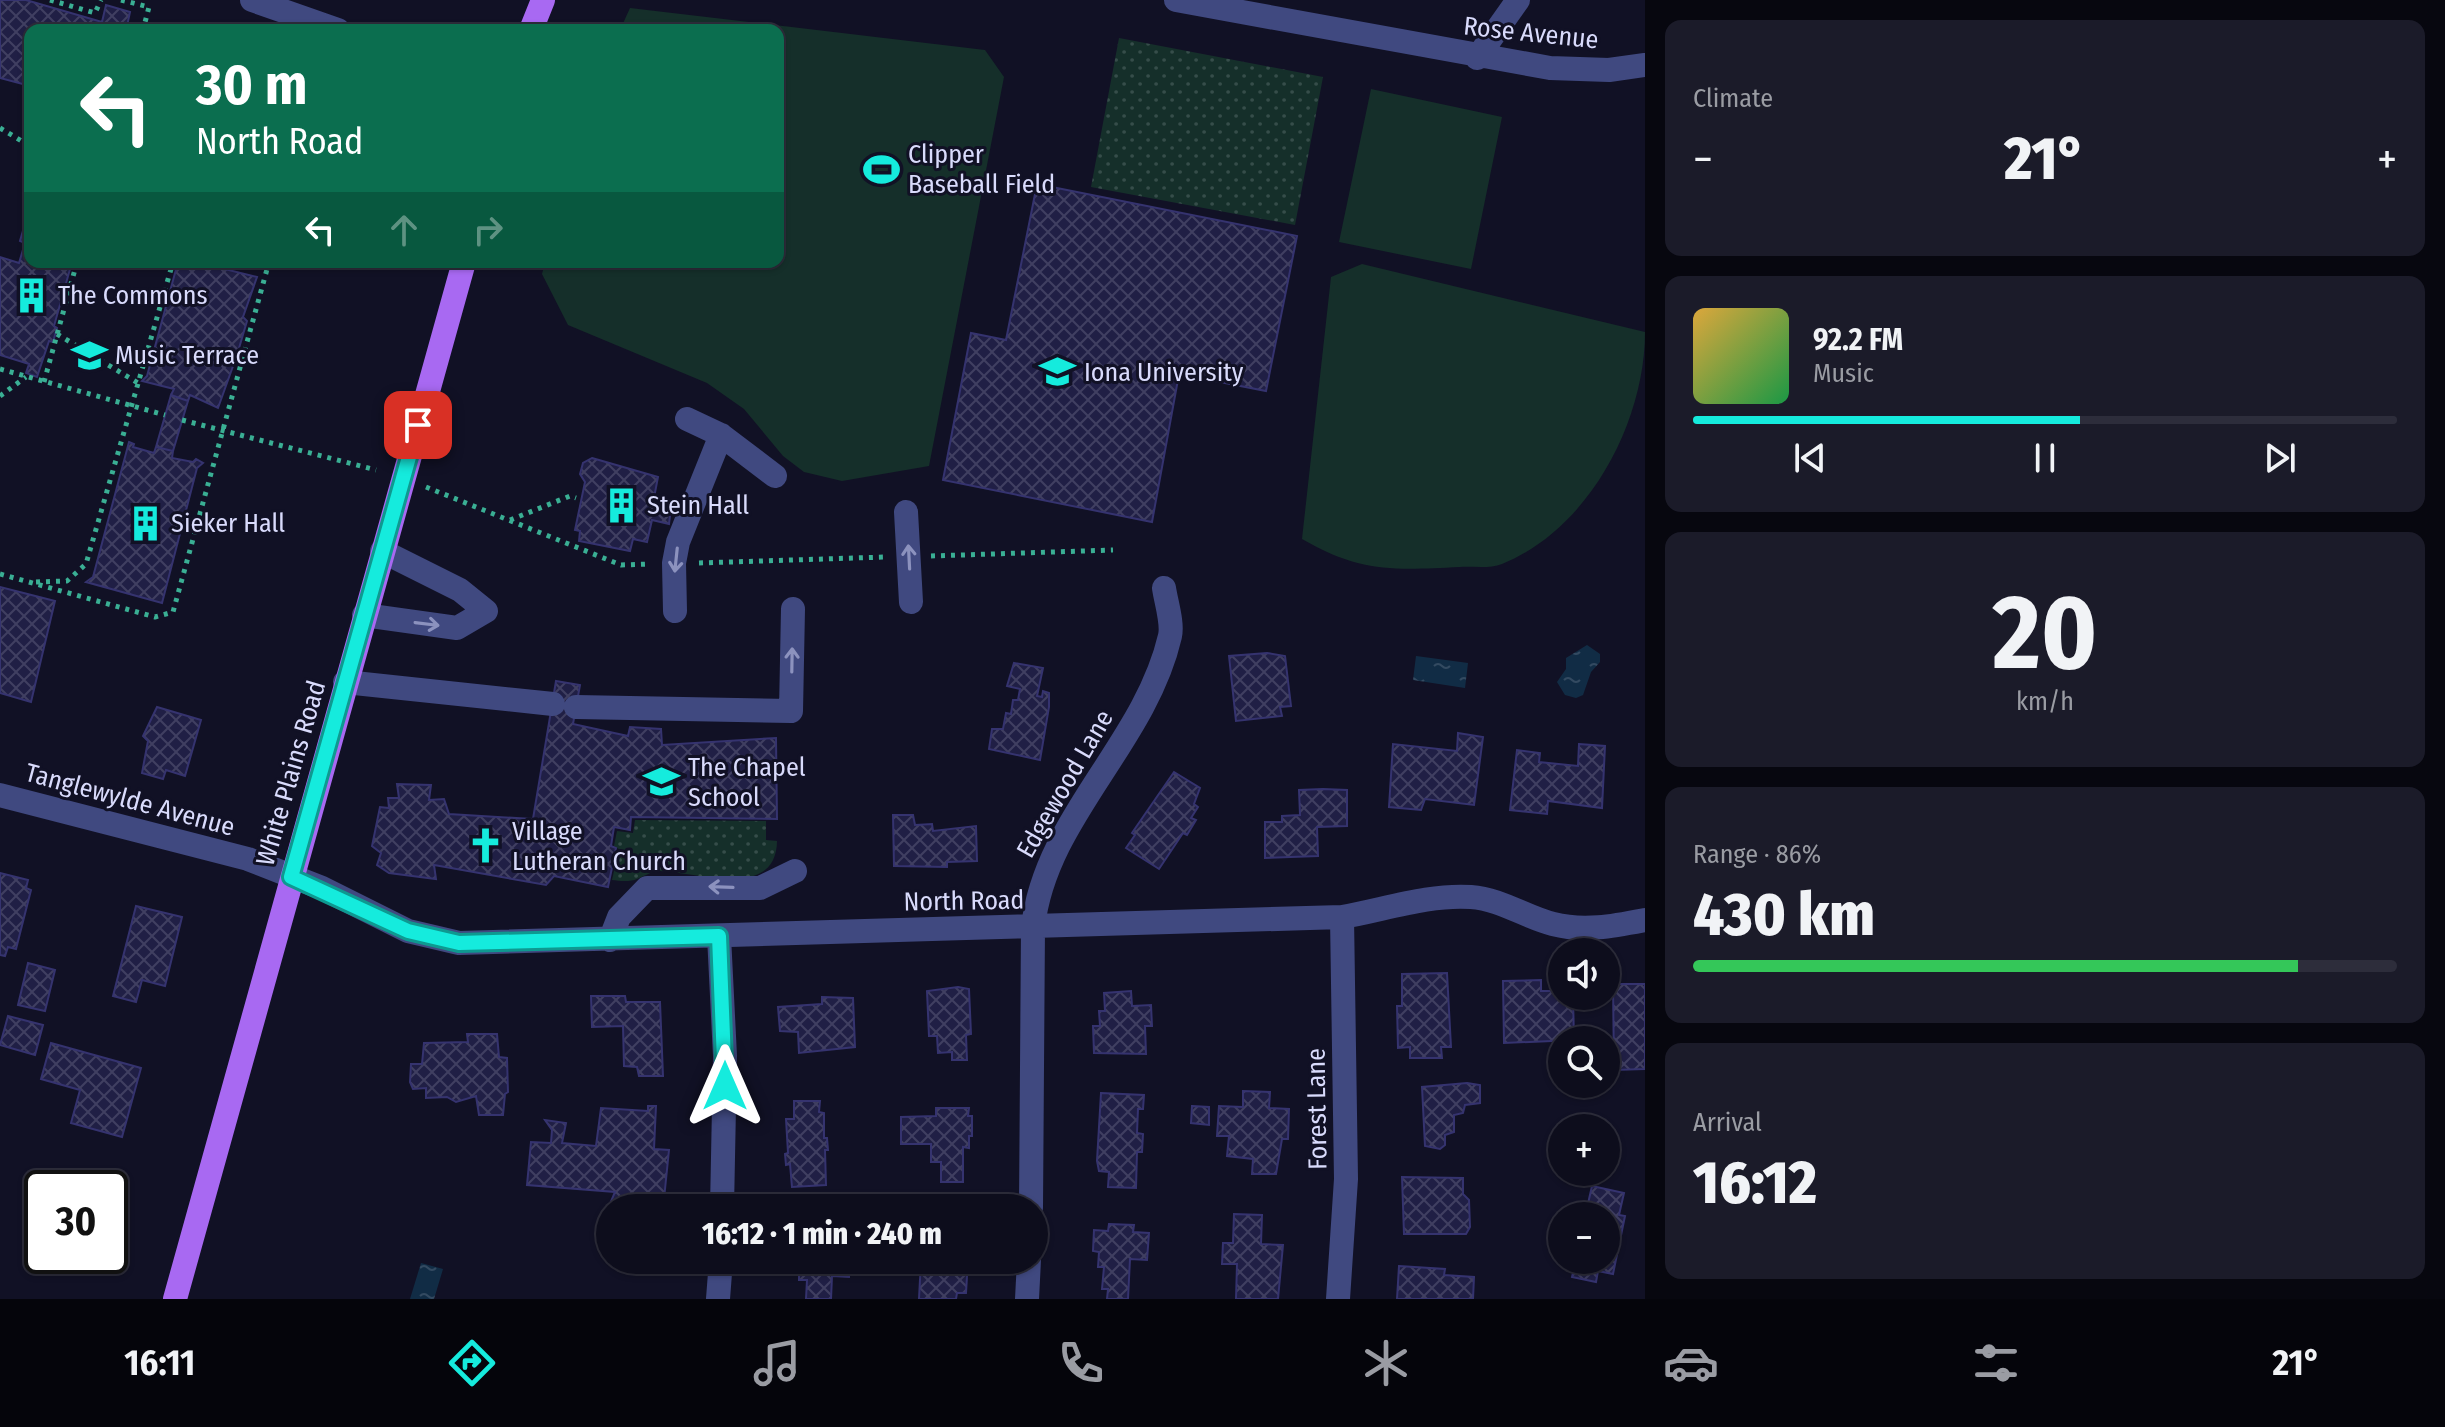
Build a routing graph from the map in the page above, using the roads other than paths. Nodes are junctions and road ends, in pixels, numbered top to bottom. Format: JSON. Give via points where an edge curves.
{"nodes":[{"id":1,"x":252,"y":0,"type":"edge"},
{"id":2,"x":543,"y":0,"type":"edge"},
{"id":3,"x":1176,"y":0,"type":"edge"},
{"id":4,"x":1518,"y":0,"type":"edge"},
{"id":5,"x":321,"y":24,"type":"edge"},
{"id":6,"x":533,"y":24,"type":"edge"},
{"id":7,"x":1477,"y":58,"type":"junction"},
{"id":8,"x":1645,"y":65,"type":"edge"},
{"id":9,"x":462,"y":268,"type":"edge"},
{"id":10,"x":687,"y":419,"type":"dead end"},
{"id":11,"x":721,"y":435,"type":"junction"},
{"id":12,"x":775,"y":476,"type":"dead end"},
{"id":13,"x":906,"y":512,"type":"dead end"},
{"id":14,"x":382,"y":551,"type":"junction"},
{"id":15,"x":1164,"y":588,"type":"dead end"},
{"id":16,"x":911,"y":602,"type":"dead end"},
{"id":17,"x":793,"y":609,"type":"dead end"},
{"id":18,"x":675,"y":611,"type":"dead end"},
{"id":19,"x":364,"y":615,"type":"junction"},
{"id":20,"x":345,"y":682,"type":"junction"},
{"id":21,"x":0,"y":795,"type":"edge"},
{"id":22,"x":795,"y":871,"type":"dead end"},
{"id":23,"x":291,"y":877,"type":"junction"},
{"id":24,"x":1342,"y":917,"type":"junction"},
{"id":25,"x":1645,"y":920,"type":"edge"},
{"id":26,"x":1033,"y":927,"type":"junction"},
{"id":27,"x":719,"y":936,"type":"junction"},
{"id":28,"x":610,"y":940,"type":"junction"},
{"id":29,"x":722,"y":1194,"type":"edge"},
{"id":30,"x":1031,"y":1194,"type":"edge"},
{"id":31,"x":720,"y":1274,"type":"edge"},
{"id":32,"x":1028,"y":1274,"type":"edge"},
{"id":33,"x":175,"y":1299,"type":"edge"},
{"id":34,"x":718,"y":1299,"type":"edge"},
{"id":35,"x":1027,"y":1299,"type":"edge"},
{"id":36,"x":1338,"y":1299,"type":"edge"}],
"edges":[{"from":1,"to":5,"type":"street"},
{"from":2,"to":6,"type":"main road"},
{"from":3,"to":7,"type":"street","name":"Rose Avenue"},
{"from":4,"to":7,"type":"street"},
{"from":7,"to":8,"type":"street","name":"Rose Avenue","via":[[1550,68]]},
{"from":9,"to":14,"type":"main road","name":"White Plains Road"},
{"from":10,"to":11,"type":"street"},
{"from":11,"to":12,"type":"street"},
{"from":11,"to":18,"type":"street","one_way":true,"via":[[678,542]]},
{"from":16,"to":13,"type":"street","one_way":true},
{"from":14,"to":19,"type":"main road","name":"White Plains Road"},
{"from":19,"to":14,"type":"street","one_way":true,"via":[[457,628],[486,611],[460,590]]},
{"from":15,"to":26,"type":"street","name":"Edgewood Lane","via":[[1171,634],[1134,723],[1049,863],[1037,894]]},
{"from":20,"to":17,"type":"street","one_way":true,"via":[[564,705],[791,711]]},
{"from":19,"to":20,"type":"main road","name":"White Plains Road"},
{"from":20,"to":23,"type":"main road","name":"White Plains Road"},
{"from":21,"to":23,"type":"street","name":"Tanglewylde Avenue","via":[[248,859]]},
{"from":22,"to":28,"type":"street","one_way":true,"via":[[760,888],[647,888],[619,917]]},
{"from":23,"to":28,"type":"street","name":"North Road","via":[[427,938],[459,943]]},
{"from":23,"to":33,"type":"main road","name":"White Plains Road"},
{"from":24,"to":25,"type":"street","name":"North Road","via":[[1468,896],[1574,927]]},
{"from":24,"to":26,"type":"street","name":"North Road"},
{"from":24,"to":36,"type":"street","name":"Forest Lane","via":[[1346,1179]]},
{"from":26,"to":27,"type":"street","name":"North Road"},
{"from":26,"to":30,"type":"street","name":"Edgewood Lane"},
{"from":27,"to":28,"type":"street","name":"North Road"},
{"from":27,"to":29,"type":"street","via":[[725,1056]]},
{"from":31,"to":34,"type":"street"},
{"from":32,"to":35,"type":"street"}]}
